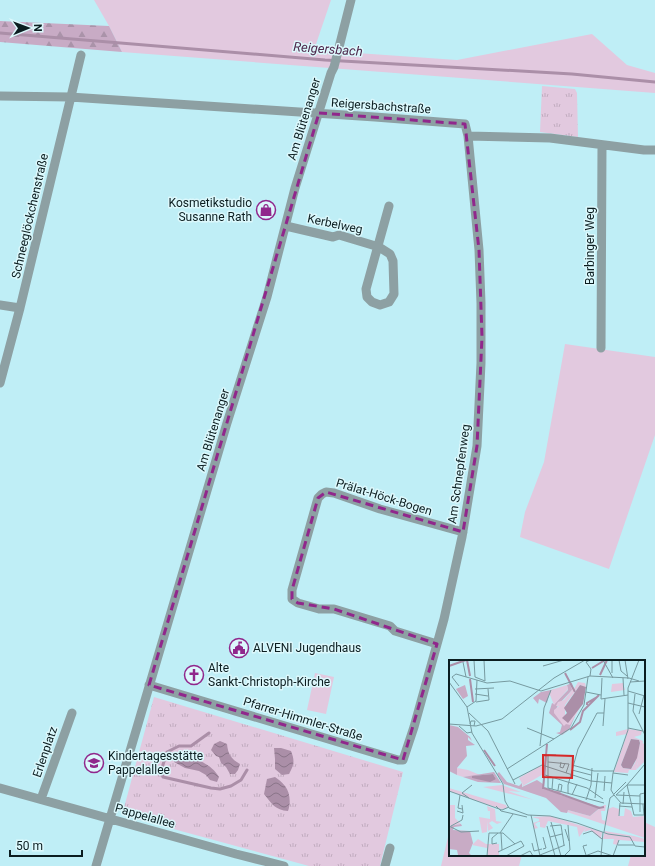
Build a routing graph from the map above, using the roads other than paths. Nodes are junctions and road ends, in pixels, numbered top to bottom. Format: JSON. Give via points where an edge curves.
{"nodes":[{"id":1,"x":351,"y":0,"type":"edge"},
{"id":2,"x":81,"y":55,"type":"dead end"},
{"id":3,"x":0,"y":96,"type":"edge"},
{"id":4,"x":70,"y":98,"type":"junction"},
{"id":5,"x":319,"y":113,"type":"junction"},
{"id":6,"x":468,"y":136,"type":"junction"},
{"id":7,"x":602,"y":145,"type":"junction"},
{"id":8,"x":655,"y":150,"type":"edge"},
{"id":9,"x":390,"y":206,"type":"dead end"},
{"id":10,"x":286,"y":226,"type":"junction"},
{"id":11,"x":379,"y":247,"type":"junction"},
{"id":12,"x":0,"y":305,"type":"edge"},
{"id":13,"x":20,"y":308,"type":"junction"},
{"id":14,"x":601,"y":348,"type":"dead end"},
{"id":15,"x":0,"y":383,"type":"edge"},
{"id":16,"x":463,"y":532,"type":"junction"},
{"id":17,"x":437,"y":644,"type":"junction"},
{"id":18,"x":149,"y":685,"type":"junction"},
{"id":19,"x":72,"y":713,"type":"dead end"},
{"id":20,"x":403,"y":760,"type":"joint"},
{"id":21,"x":0,"y":788,"type":"edge"},
{"id":22,"x":41,"y":799,"type":"junction"},
{"id":23,"x":110,"y":818,"type":"junction"},
{"id":24,"x":390,"y":848,"type":"dead end"},
{"id":25,"x":247,"y":856,"type":"junction"},
{"id":26,"x":96,"y":866,"type":"edge"},
{"id":27,"x":244,"y":866,"type":"edge"},
{"id":28,"x":284,"y":866,"type":"edge"},
{"id":29,"x":385,"y":866,"type":"edge"}],
"edges":[{"from":1,"to":5,"type":"street","name":"Am Blütenanger"},
{"from":2,"to":4,"type":"street","name":"Schneeglöckchenstraße"},
{"from":3,"to":4,"type":"street","name":"Reigersbachstraße"},
{"from":4,"to":5,"type":"street","name":"Reigersbachstraße"},
{"from":4,"to":13,"type":"street","name":"Schneeglöckchenstraße"},
{"from":5,"to":6,"type":"street","name":"Reigersbachstraße","via":[[465,124]]},
{"from":5,"to":10,"type":"street","name":"Am Blütenanger","via":[[295,188]]},
{"from":6,"to":7,"type":"street","via":[[550,138]]},
{"from":6,"to":16,"type":"street","name":"Am Schnepfenweg","via":[[479,250],[481,363],[477,446]]},
{"from":7,"to":8,"type":"street"},
{"from":7,"to":14,"type":"street","name":"Barbinger Weg"},
{"from":9,"to":11,"type":"street","name":"Kerbelweg"},
{"from":10,"to":11,"type":"street","name":"Kerbelweg","via":[[333,237],[339,235]]},
{"from":10,"to":18,"type":"street","name":"Am Blütenanger","via":[[267,297]]},
{"from":11,"to":11,"type":"street","name":"Kerbelweg","via":[[390,254],[394,294],[389,302],[380,305],[367,297],[366,289]]},
{"from":12,"to":13,"type":"street"},
{"from":13,"to":15,"type":"street","name":"Schneeglöckchenstraße"},
{"from":16,"to":17,"type":"street","name":"Am Schnepfenweg"},
{"from":16,"to":17,"type":"street","name":"Prälat-Höck-Bogen","via":[[326,492],[318,498],[292,590],[292,599],[298,603],[319,609],[334,609]]},
{"from":17,"to":20,"type":"street","name":"Am Schnepfenweg"},
{"from":18,"to":20,"type":"street","name":"Pfarrer-Himmler-Straße"},
{"from":18,"to":23,"type":"street","name":"Am Blütenanger"},
{"from":19,"to":22,"type":"street","name":"Erlenplatz"},
{"from":21,"to":22,"type":"street","name":"Pappelallee"},
{"from":22,"to":23,"type":"street","name":"Pappelallee"},
{"from":23,"to":25,"type":"street","name":"Pappelallee"},
{"from":23,"to":26,"type":"street","name":"Am Blütenanger"},
{"from":24,"to":29,"type":"street"},
{"from":25,"to":27,"type":"street"},
{"from":25,"to":28,"type":"street","name":"Pappelallee"}]}
